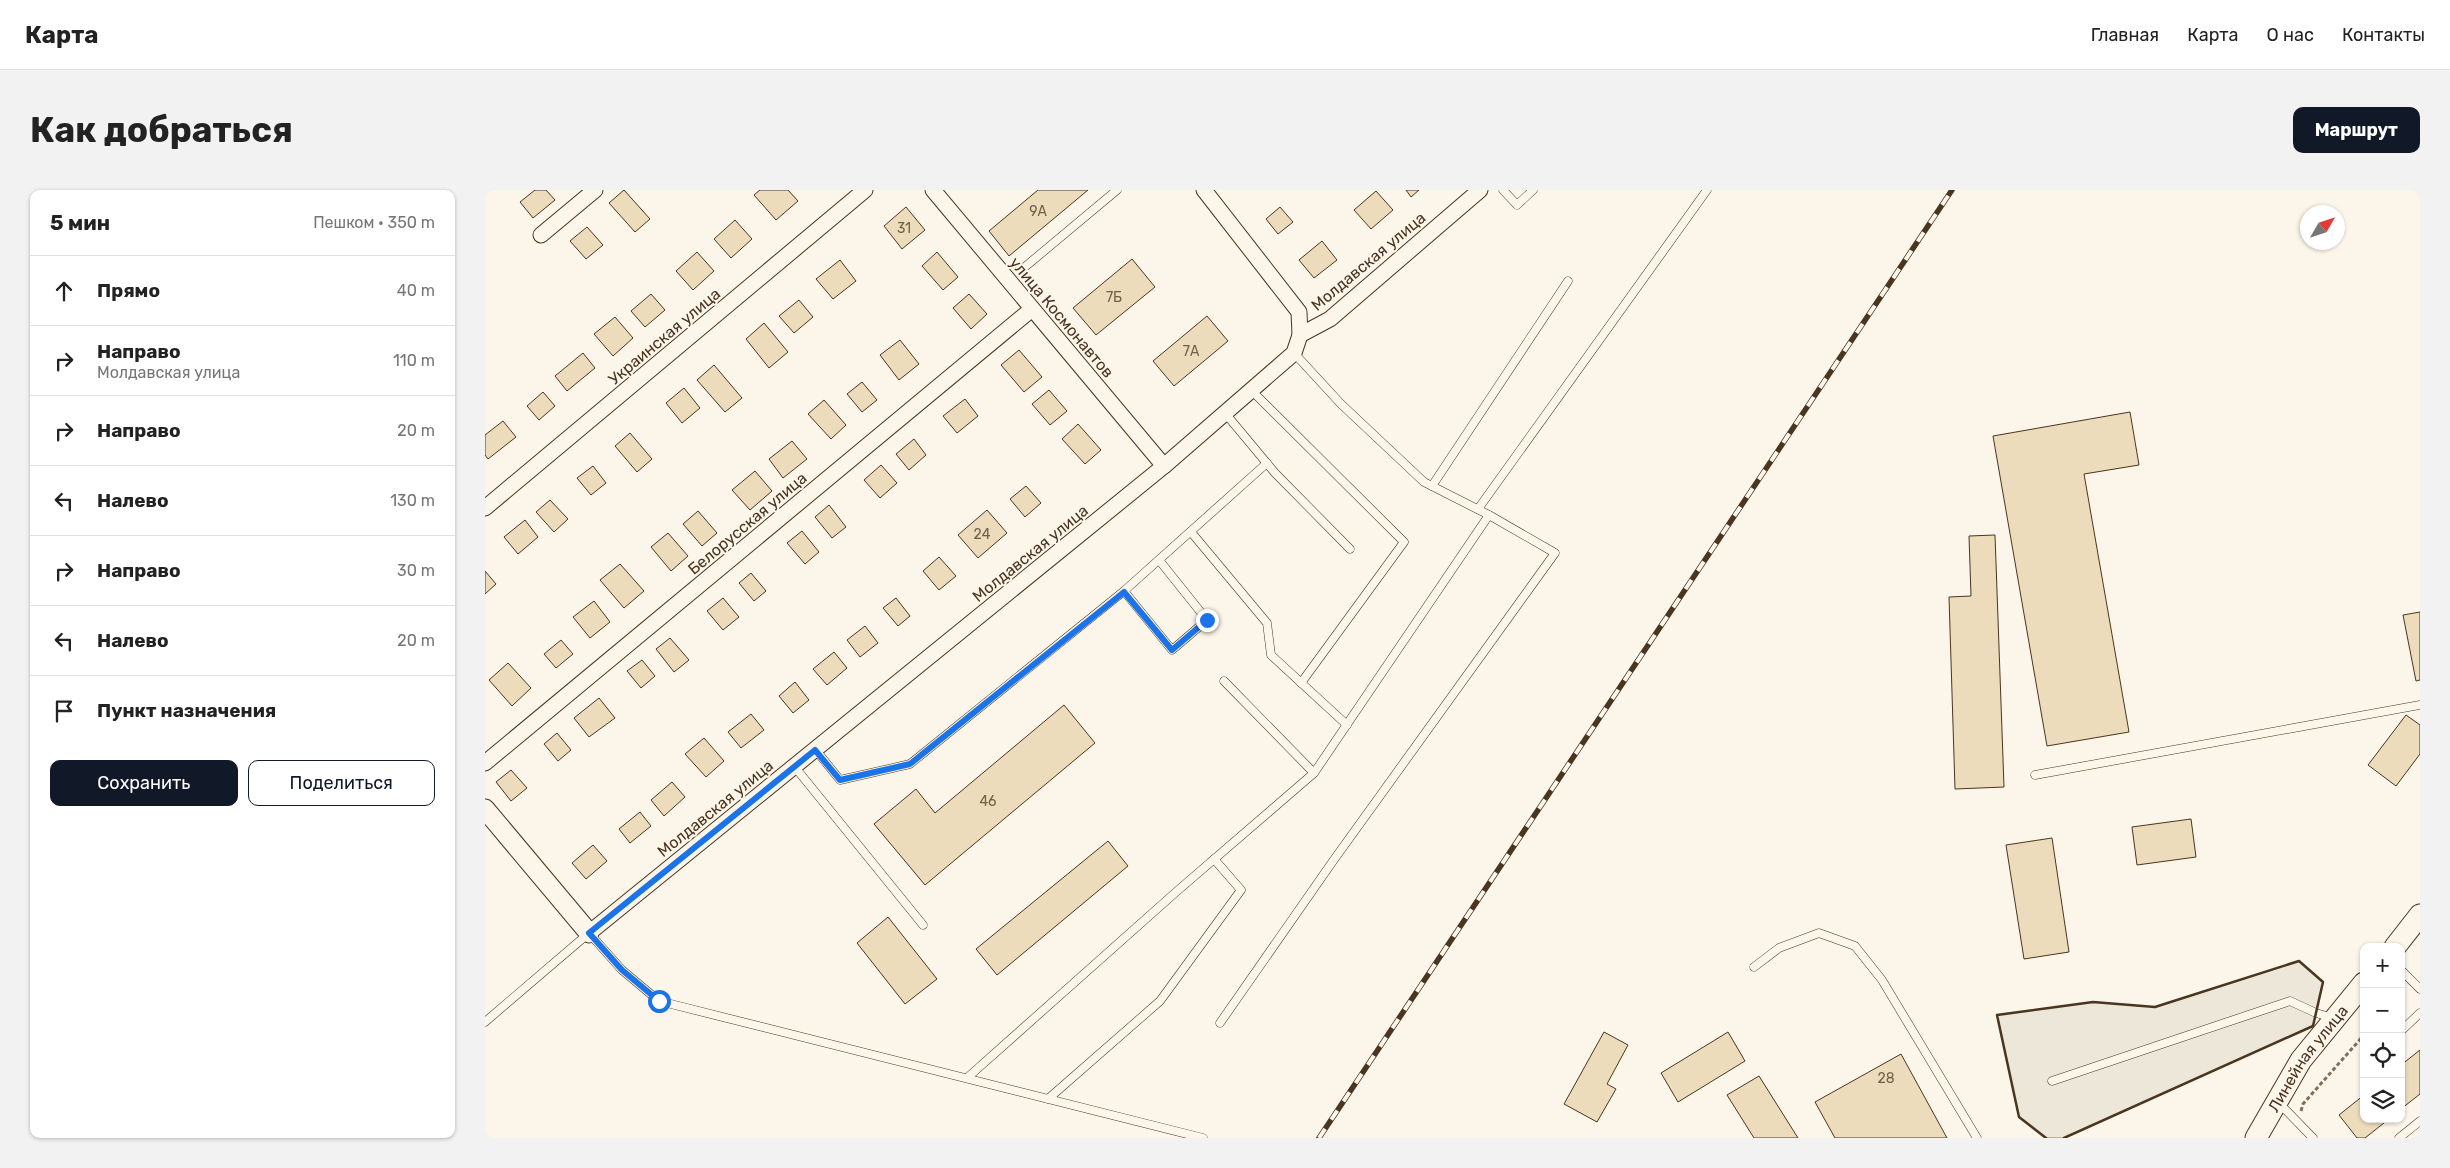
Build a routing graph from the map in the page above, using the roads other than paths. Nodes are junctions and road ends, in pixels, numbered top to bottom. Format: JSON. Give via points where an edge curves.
{"nodes":[{"id":1,"x":595,"y":190,"type":"edge"},
{"id":2,"x":865,"y":190,"type":"edge"},
{"id":3,"x":933,"y":190,"type":"edge"},
{"id":4,"x":1117,"y":190,"type":"edge"},
{"id":5,"x":1204,"y":190,"type":"edge"},
{"id":6,"x":1480,"y":190,"type":"edge"},
{"id":7,"x":1503,"y":190,"type":"edge"},
{"id":8,"x":1533,"y":190,"type":"edge"},
{"id":9,"x":1707,"y":190,"type":"edge"},
{"id":10,"x":541,"y":235,"type":"dead end"},
{"id":11,"x":1026,"y":266,"type":"dead end"},
{"id":12,"x":1569,"y":281,"type":"dead end"},
{"id":13,"x":1032,"y":309,"type":"junction"},
{"id":14,"x":1301,"y":335,"type":"junction"},
{"id":15,"x":1294,"y":353,"type":"junction"},
{"id":16,"x":1251,"y":390,"type":"junction"},
{"id":17,"x":1225,"y":414,"type":"junction"},
{"id":18,"x":1267,"y":463,"type":"junction"},
{"id":19,"x":1164,"y":466,"type":"junction"},
{"id":20,"x":1432,"y":486,"type":"junction"},
{"id":21,"x":485,"y":508,"type":"edge"},
{"id":22,"x":1478,"y":509,"type":"junction"},
{"id":23,"x":1489,"y":515,"type":"junction"},
{"id":24,"x":1191,"y":532,"type":"junction"},
{"id":25,"x":1350,"y":549,"type":"dead end"},
{"id":26,"x":1159,"y":560,"type":"junction"},
{"id":27,"x":1124,"y":592,"type":"junction"},
{"id":28,"x":1224,"y":680,"type":"dead end"},
{"id":29,"x":1301,"y":683,"type":"junction"},
{"id":30,"x":2420,"y":705,"type":"edge"},
{"id":31,"x":1347,"y":725,"type":"junction"},
{"id":32,"x":815,"y":750,"type":"junction"},
{"id":33,"x":485,"y":763,"type":"edge"},
{"id":34,"x":794,"y":766,"type":"junction"},
{"id":35,"x":1315,"y":773,"type":"junction"},
{"id":36,"x":2035,"y":775,"type":"dead end"},
{"id":37,"x":485,"y":809,"type":"edge"},
{"id":38,"x":1214,"y":860,"type":"junction"},
{"id":39,"x":2420,"y":915,"type":"edge"},
{"id":40,"x":923,"y":925,"type":"dead end"},
{"id":41,"x":589,"y":933,"type":"junction"},
{"id":42,"x":2398,"y":943,"type":"edge"},
{"id":43,"x":1754,"y":967,"type":"dead end"},
{"id":44,"x":2405,"y":974,"type":"edge"},
{"id":45,"x":2360,"y":988,"type":"edge"},
{"id":46,"x":2420,"y":989,"type":"edge"},
{"id":47,"x":2420,"y":1013,"type":"edge"},
{"id":48,"x":2333,"y":1018,"type":"junction"},
{"id":49,"x":485,"y":1022,"type":"edge"},
{"id":50,"x":1220,"y":1023,"type":"dead end"},
{"id":51,"x":2405,"y":1027,"type":"edge"},
{"id":52,"x":967,"y":1078,"type":"junction"},
{"id":53,"x":2052,"y":1081,"type":"dead end"},
{"id":54,"x":1048,"y":1099,"type":"junction"},
{"id":55,"x":2277,"y":1101,"type":"junction"},
{"id":56,"x":2420,"y":1121,"type":"edge"},
{"id":57,"x":1203,"y":1138,"type":"edge"},
{"id":58,"x":1977,"y":1138,"type":"edge"},
{"id":59,"x":2256,"y":1138,"type":"edge"},
{"id":60,"x":2313,"y":1138,"type":"edge"},
{"id":61,"x":2399,"y":1138,"type":"edge"}],
"edges":[{"from":1,"to":10,"type":"street"},
{"from":2,"to":21,"type":"street","name":"Украинская улица"},
{"from":3,"to":13,"type":"street","name":"улица Космонавтов"},
{"from":4,"to":11,"type":"lane"},
{"from":5,"to":14,"type":"street","via":[[1299,312]]},
{"from":6,"to":14,"type":"street","name":"Молдавская улица","via":[[1330,319]]},
{"from":7,"to":8,"type":"lane","via":[[1517,205]]},
{"from":9,"to":22,"type":"lane"},
{"from":12,"to":20,"type":"lane"},
{"from":13,"to":19,"type":"street","name":"улица Космонавтов"},
{"from":13,"to":33,"type":"street","name":"Белорусская улица"},
{"from":14,"to":15,"type":"street","name":"Молдавская улица"},
{"from":15,"to":16,"type":"street","name":"Молдавская улица"},
{"from":15,"to":20,"type":"lane","via":[[1341,404]]},
{"from":16,"to":17,"type":"street","name":"Молдавская улица"},
{"from":16,"to":29,"type":"lane","via":[[1404,542]]},
{"from":17,"to":18,"type":"lane"},
{"from":17,"to":19,"type":"street","name":"Молдавская улица"},
{"from":18,"to":24,"type":"lane"},
{"from":18,"to":25,"type":"lane"},
{"from":19,"to":32,"type":"street","name":"Молдавская улица"},
{"from":20,"to":22,"type":"lane"},
{"from":22,"to":23,"type":"lane"},
{"from":23,"to":31,"type":"lane"},
{"from":23,"to":50,"type":"lane","via":[[1555,553]]},
{"from":24,"to":26,"type":"lane"},
{"from":24,"to":29,"type":"lane","via":[[1267,623],[1271,654]]},
{"from":26,"to":27,"type":"lane"},
{"from":26,"to":27,"type":"lane","via":[[1207,620],[1172,650]]},
{"from":27,"to":32,"type":"lane","via":[[910,764],[840,780]]},
{"from":28,"to":35,"type":"lane"},
{"from":29,"to":31,"type":"lane"},
{"from":30,"to":36,"type":"lane"},
{"from":31,"to":35,"type":"lane"},
{"from":32,"to":34,"type":"street","name":"Молдавская улица"},
{"from":34,"to":40,"type":"lane"},
{"from":34,"to":41,"type":"street","name":"Молдавская улица"},
{"from":35,"to":38,"type":"lane"},
{"from":37,"to":41,"type":"street"},
{"from":38,"to":52,"type":"lane"},
{"from":38,"to":54,"type":"lane","via":[[1241,890],[1160,1001]]},
{"from":39,"to":42,"type":"main road"},
{"from":41,"to":49,"type":"lane"},
{"from":41,"to":52,"type":"lane","via":[[622,970],[659,1001]]},
{"from":43,"to":58,"type":"lane","via":[[1779,948],[1819,933],[1855,946],[1882,980]]},
{"from":44,"to":46,"type":"lane"},
{"from":45,"to":48,"type":"main road","name":"Линейная улица"},
{"from":47,"to":51,"type":"lane"},
{"from":48,"to":53,"type":"lane","via":[[2290,1001]]},
{"from":48,"to":55,"type":"main road","name":"Линейная улица","via":[[2301,1060]]},
{"from":52,"to":54,"type":"lane"},
{"from":54,"to":57,"type":"lane"},
{"from":55,"to":59,"type":"main road","name":"Линейная улица"},
{"from":55,"to":60,"type":"lane"},
{"from":56,"to":61,"type":"lane"}]}
